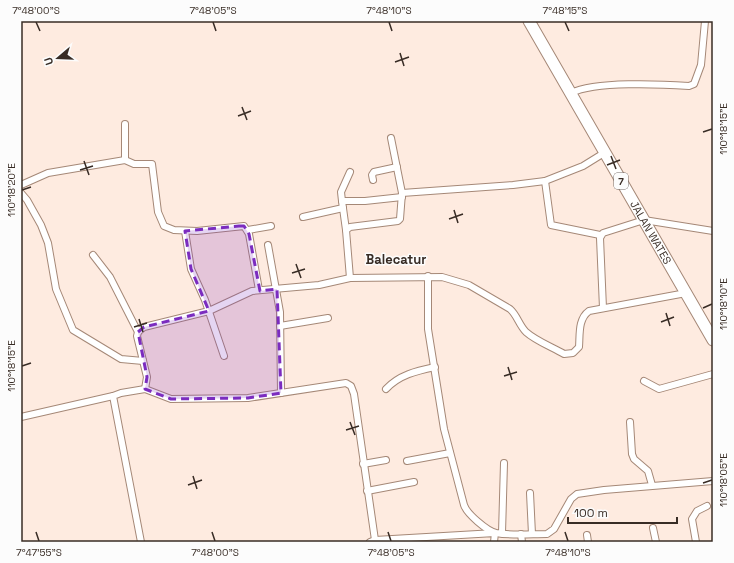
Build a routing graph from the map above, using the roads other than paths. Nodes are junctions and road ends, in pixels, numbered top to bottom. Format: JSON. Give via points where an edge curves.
{"nodes":[{"id":1,"x":529,"y":21,"type":"edge"},
{"id":2,"x":705,"y":21,"type":"edge"},
{"id":3,"x":571,"y":93,"type":"junction"},
{"id":4,"x":125,"y":124,"type":"dead end"},
{"id":5,"x":391,"y":138,"type":"dead end"},
{"id":6,"x":604,"y":153,"type":"junction"},
{"id":7,"x":125,"y":160,"type":"junction"},
{"id":8,"x":397,"y":167,"type":"junction"},
{"id":9,"x":350,"y":172,"type":"dead end"},
{"id":10,"x":373,"y":180,"type":"dead end"},
{"id":11,"x":545,"y":181,"type":"junction"},
{"id":12,"x":21,"y":185,"type":"edge"},
{"id":13,"x":21,"y":193,"type":"edge"},
{"id":14,"x":402,"y":195,"type":"junction"},
{"id":15,"x":342,"y":201,"type":"junction"},
{"id":16,"x":343,"y":208,"type":"junction"},
{"id":17,"x":303,"y":216,"type":"dead end"},
{"id":18,"x":644,"y":220,"type":"junction"},
{"id":19,"x":271,"y":226,"type":"dead end"},
{"id":20,"x":248,"y":230,"type":"junction"},
{"id":21,"x":346,"y":230,"type":"junction"},
{"id":22,"x":185,"y":231,"type":"junction"},
{"id":23,"x":713,"y":231,"type":"edge"},
{"id":24,"x":600,"y":235,"type":"junction"},
{"id":25,"x":268,"y":245,"type":"dead end"},
{"id":26,"x":93,"y":255,"type":"dead end"},
{"id":27,"x":428,"y":276,"type":"junction"},
{"id":28,"x":350,"y":278,"type":"junction"},
{"id":29,"x":260,"y":290,"type":"junction"},
{"id":30,"x":277,"y":290,"type":"junction"},
{"id":31,"x":686,"y":293,"type":"junction"},
{"id":32,"x":603,"y":308,"type":"junction"},
{"id":33,"x":209,"y":311,"type":"junction"},
{"id":34,"x":328,"y":318,"type":"dead end"},
{"id":35,"x":280,"y":326,"type":"junction"},
{"id":36,"x":138,"y":332,"type":"junction"},
{"id":37,"x":713,"y":340,"type":"edge"},
{"id":38,"x":224,"y":356,"type":"dead end"},
{"id":39,"x":144,"y":361,"type":"junction"},
{"id":40,"x":435,"y":367,"type":"junction"},
{"id":41,"x":713,"y":374,"type":"edge"},
{"id":42,"x":644,"y":381,"type":"dead end"},
{"id":43,"x":145,"y":389,"type":"junction"},
{"id":44,"x":386,"y":389,"type":"dead end"},
{"id":45,"x":281,"y":393,"type":"junction"},
{"id":46,"x":113,"y":396,"type":"junction"},
{"id":47,"x":21,"y":417,"type":"edge"},
{"id":48,"x":630,"y":422,"type":"dead end"},
{"id":49,"x":450,"y":452,"type":"junction"},
{"id":50,"x":386,"y":460,"type":"dead end"},
{"id":51,"x":407,"y":461,"type":"dead end"},
{"id":52,"x":504,"y":463,"type":"dead end"},
{"id":53,"x":363,"y":464,"type":"junction"},
{"id":54,"x":713,"y":481,"type":"edge"},
{"id":55,"x":414,"y":482,"type":"dead end"},
{"id":56,"x":652,"y":485,"type":"junction"},
{"id":57,"x":367,"y":491,"type":"junction"},
{"id":58,"x":530,"y":493,"type":"dead end"},
{"id":59,"x":707,"y":506,"type":"dead end"},
{"id":60,"x":652,"y":528,"type":"dead end"},
{"id":61,"x":495,"y":533,"type":"junction"},
{"id":62,"x":502,"y":533,"type":"junction"},
{"id":63,"x":521,"y":534,"type":"junction"},
{"id":64,"x":532,"y":534,"type":"junction"},
{"id":65,"x":587,"y":535,"type":"dead end"},
{"id":66,"x":373,"y":541,"type":"edge"},
{"id":67,"x":140,"y":542,"type":"edge"},
{"id":68,"x":494,"y":542,"type":"edge"},
{"id":69,"x":522,"y":542,"type":"edge"},
{"id":70,"x":588,"y":542,"type":"edge"},
{"id":71,"x":656,"y":542,"type":"edge"},
{"id":72,"x":696,"y":542,"type":"edge"}],
"edges":[{"from":1,"to":3,"type":"highway","name":"JALAN WATES","number":"7"},
{"from":2,"to":3,"type":"street","via":[[701,65],[698,79],[694,84],[628,84],[578,89]]},
{"from":3,"to":6,"type":"highway","name":"JALAN WATES","number":"7"},
{"from":4,"to":7,"type":"street"},
{"from":5,"to":8,"type":"street"},
{"from":6,"to":11,"type":"street","via":[[583,166]]},
{"from":6,"to":18,"type":"highway","name":"JALAN WATES","number":"7"},
{"from":7,"to":12,"type":"street","via":[[48,173]]},
{"from":7,"to":22,"type":"street","via":[[134,164],[152,164],[161,223],[168,229]]},
{"from":8,"to":10,"type":"street","via":[[374,172]]},
{"from":8,"to":14,"type":"street"},
{"from":9,"to":15,"type":"street","via":[[340,192]]},
{"from":11,"to":14,"type":"street"},
{"from":11,"to":24,"type":"street","via":[[551,225]]},
{"from":13,"to":39,"type":"street","via":[[46,237],[56,289],[73,330],[117,357]]},
{"from":14,"to":15,"type":"street","via":[[365,201]]},
{"from":14,"to":21,"type":"street","via":[[399,221],[350,227]]},
{"from":15,"to":16,"type":"street"},
{"from":16,"to":17,"type":"street"},
{"from":16,"to":21,"type":"street"},
{"from":18,"to":23,"type":"street"},
{"from":18,"to":24,"type":"street"},
{"from":18,"to":31,"type":"highway","name":"JALAN WATES","number":"7"},
{"from":19,"to":20,"type":"street"},
{"from":20,"to":22,"type":"street","via":[[244,226],[239,226]]},
{"from":20,"to":29,"type":"street"},
{"from":21,"to":28,"type":"street"},
{"from":22,"to":33,"type":"street","via":[[191,269]]},
{"from":24,"to":32,"type":"street"},
{"from":25,"to":30,"type":"street"},
{"from":26,"to":36,"type":"street","via":[[110,277]]},
{"from":27,"to":28,"type":"street"},
{"from":27,"to":32,"type":"street","via":[[442,277],[469,285],[510,309],[526,332],[564,354],[573,353],[579,347],[581,320],[584,315],[589,311]]},
{"from":27,"to":40,"type":"street","via":[[428,330]]},
{"from":28,"to":30,"type":"street"},
{"from":29,"to":30,"type":"street"},
{"from":29,"to":33,"type":"street"},
{"from":30,"to":35,"type":"street"},
{"from":31,"to":32,"type":"street"},
{"from":31,"to":37,"type":"highway","name":"JALAN WATES","number":"7"},
{"from":33,"to":36,"type":"street","via":[[144,327]]},
{"from":33,"to":38,"type":"street"},
{"from":34,"to":35,"type":"street"},
{"from":35,"to":45,"type":"street"},
{"from":36,"to":39,"type":"street"},
{"from":39,"to":43,"type":"street","via":[[147,377]]},
{"from":40,"to":44,"type":"street","via":[[396,379]]},
{"from":40,"to":49,"type":"street"},
{"from":41,"to":42,"type":"street","via":[[659,389]]},
{"from":43,"to":45,"type":"street","via":[[171,399],[248,398]]},
{"from":43,"to":46,"type":"street"},
{"from":45,"to":53,"type":"street","via":[[346,383],[352,386]]},
{"from":46,"to":47,"type":"street"},
{"from":46,"to":67,"type":"street"},
{"from":48,"to":56,"type":"street","via":[[632,454],[648,471]]},
{"from":49,"to":51,"type":"street"},
{"from":49,"to":61,"type":"street","via":[[466,511]]},
{"from":50,"to":53,"type":"street"},
{"from":52,"to":62,"type":"street"},
{"from":53,"to":57,"type":"street"},
{"from":54,"to":56,"type":"street"},
{"from":55,"to":57,"type":"street"},
{"from":56,"to":64,"type":"street","via":[[577,494],[571,499],[551,532]]},
{"from":57,"to":66,"type":"street"},
{"from":58,"to":64,"type":"street"},
{"from":59,"to":72,"type":"street","via":[[698,510],[692,519]]},
{"from":60,"to":71,"type":"street"},
{"from":61,"to":62,"type":"street"},
{"from":61,"to":66,"type":"street"},
{"from":61,"to":68,"type":"street"},
{"from":62,"to":63,"type":"street"},
{"from":63,"to":64,"type":"street"},
{"from":63,"to":69,"type":"street"},
{"from":65,"to":70,"type":"street"}]}
